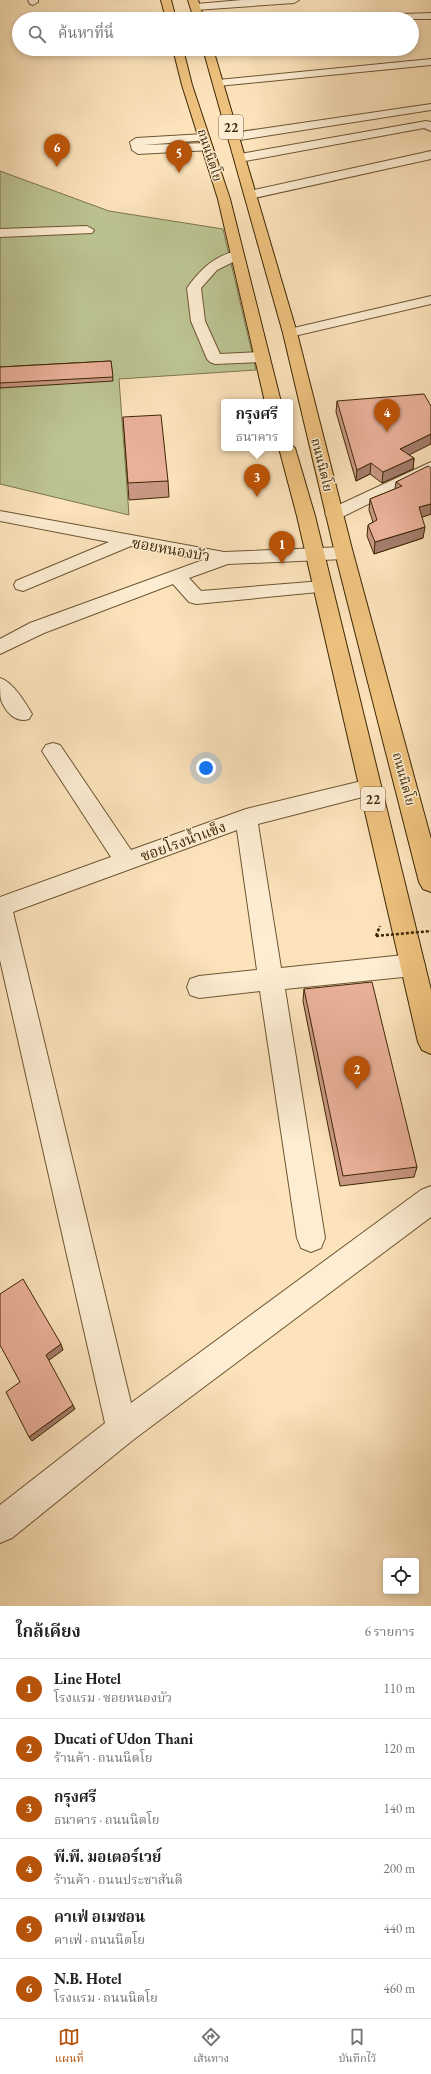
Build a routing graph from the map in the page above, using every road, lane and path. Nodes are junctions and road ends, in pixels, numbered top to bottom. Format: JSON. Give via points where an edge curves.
{"nodes":[{"id":1,"x":166,"y":0,"type":"edge"},
{"id":2,"x":294,"y":0,"type":"edge"},
{"id":3,"x":274,"y":1,"type":"edge"},
{"id":4,"x":195,"y":3,"type":"edge"},
{"id":5,"x":169,"y":12,"type":"edge"},
{"id":6,"x":419,"y":16,"type":"edge"},
{"id":7,"x":431,"y":16,"type":"edge"},
{"id":8,"x":180,"y":56,"type":"edge"},
{"id":9,"x":210,"y":56,"type":"edge"},
{"id":10,"x":431,"y":62,"type":"edge"},
{"id":11,"x":218,"y":83,"type":"junction"},
{"id":12,"x":431,"y":107,"type":"edge"},
{"id":13,"x":431,"y":128,"type":"edge"},
{"id":14,"x":233,"y":137,"type":"junction"},
{"id":15,"x":431,"y":154,"type":"edge"},
{"id":16,"x":240,"y":158,"type":"junction"},
{"id":17,"x":250,"y":195,"type":"junction"},
{"id":18,"x":87,"y":230,"type":"dead end"},
{"id":19,"x":0,"y":233,"type":"edge"},
{"id":20,"x":236,"y":255,"type":"junction"},
{"id":21,"x":275,"y":285,"type":"junction"},
{"id":22,"x":245,"y":287,"type":"junction"},
{"id":23,"x":428,"y":304,"type":"edge"},
{"id":24,"x":290,"y":333,"type":"junction"},
{"id":25,"x":262,"y":357,"type":"junction"},
{"id":26,"x":273,"y":399,"type":"edge"},
{"id":27,"x":288,"y":451,"type":"edge"},
{"id":28,"x":431,"y":466,"type":"edge"},
{"id":29,"x":334,"y":514,"type":"junction"},
{"id":30,"x":0,"y":516,"type":"edge"},
{"id":31,"x":306,"y":516,"type":"junction"},
{"id":32,"x":128,"y":541,"type":"junction"},
{"id":33,"x":344,"y":553,"type":"junction"},
{"id":34,"x":314,"y":555,"type":"junction"},
{"id":35,"x":224,"y":558,"type":"junction"},
{"id":36,"x":176,"y":576,"type":"junction"},
{"id":37,"x":23,"y":585,"type":"dead end"},
{"id":38,"x":322,"y":587,"type":"junction"},
{"id":39,"x":0,"y":647,"type":"edge"},
{"id":40,"x":0,"y":685,"type":"edge"},
{"id":41,"x":22,"y":714,"type":"dead end"},
{"id":42,"x":53,"y":751,"type":"dead end"},
{"id":43,"x":370,"y":787,"type":"junction"},
{"id":44,"x":246,"y":818,"type":"junction"},
{"id":45,"x":126,"y":861,"type":"junction"},
{"id":46,"x":431,"y":882,"type":"edge"},
{"id":47,"x":0,"y":907,"type":"edge"},
{"id":48,"x":431,"y":932,"type":"edge"},
{"id":49,"x":376,"y":936,"type":"dead end"},
{"id":50,"x":413,"y":965,"type":"junction"},
{"id":51,"x":271,"y":980,"type":"junction"},
{"id":52,"x":199,"y":987,"type":"dead end"},
{"id":53,"x":431,"y":1042,"type":"edge"},
{"id":54,"x":431,"y":1200,"type":"edge"},
{"id":55,"x":311,"y":1238,"type":"dead end"},
{"id":56,"x":122,"y":1429,"type":"junction"},
{"id":57,"x":0,"y":1526,"type":"edge"}],
"edges":[{"from":1,"to":5,"type":"main road"},
{"from":2,"to":3,"type":"street"},
{"from":3,"to":4,"type":"street"},
{"from":6,"to":7,"type":"street"},
{"from":8,"to":20,"type":"main road","name":"ถนนนิตโย","number":"22","via":[[224,199]]},
{"from":9,"to":11,"type":"main road","name":"ถนนนิตโย","number":"22"},
{"from":10,"to":11,"type":"street"},
{"from":11,"to":14,"type":"main road","name":"ถนนนิตโย","number":"22"},
{"from":12,"to":14,"type":"street"},
{"from":13,"to":16,"type":"street","via":[[426,124]]},
{"from":14,"to":16,"type":"main road","name":"ถนนนิตโย","number":"22"},
{"from":15,"to":17,"type":"street"},
{"from":16,"to":17,"type":"main road","name":"ถนนนิตโย","number":"22"},
{"from":17,"to":21,"type":"main road","name":"ถนนนิตโย","number":"22"},
{"from":18,"to":19,"type":"street"},
{"from":20,"to":22,"type":"main road","name":"ถนนนิตโย","number":"22"},
{"from":20,"to":25,"type":"street","via":[[220,260],[209,268],[194,288],[198,320],[215,359]]},
{"from":21,"to":22,"type":"main road"},
{"from":21,"to":24,"type":"main road","name":"ถนนนิตโย","number":"22"},
{"from":22,"to":25,"type":"main road","name":"ถนนนิตโย","number":"22"},
{"from":23,"to":24,"type":"street"},
{"from":24,"to":29,"type":"main road","name":"ถนนนิตโย","number":"22"},
{"from":25,"to":26,"type":"main road","name":"ถนนนิตโย","number":"22"},
{"from":27,"to":31,"type":"main road","name":"ถนนนิตโย","number":"22"},
{"from":28,"to":29,"type":"street"},
{"from":29,"to":31,"type":"main road"},
{"from":29,"to":33,"type":"main road","name":"ถนนนิตโย","number":"22"},
{"from":30,"to":32,"type":"street","name":"ซอยหนองบัว"},
{"from":31,"to":34,"type":"main road","name":"ถนนนิตโย","number":"22"},
{"from":32,"to":35,"type":"street","name":"ซอยหนองบัว"},
{"from":32,"to":37,"type":"street"},
{"from":33,"to":34,"type":"street","name":"ซอยหนองบัว"},
{"from":33,"to":46,"type":"main road","name":"ถนนนิตโย","number":"22"},
{"from":34,"to":35,"type":"street","name":"ซอยหนองบัว"},
{"from":34,"to":38,"type":"main road","name":"ถนนนิตโย","number":"22"},
{"from":35,"to":36,"type":"street"},
{"from":36,"to":38,"type":"street","via":[[196,598]]},
{"from":36,"to":39,"type":"street","via":[[37,628]]},
{"from":38,"to":43,"type":"main road","name":"ถนนนิตโย","number":"22"},
{"from":40,"to":41,"type":"street"},
{"from":42,"to":45,"type":"street"},
{"from":43,"to":44,"type":"street","name":"ซอยโรงน้ำแข็ง"},
{"from":43,"to":50,"type":"main road","name":"ถนนนิตโย","number":"22"},
{"from":44,"to":45,"type":"street","name":"ซอยโรงน้ำแข็ง"},
{"from":44,"to":51,"type":"street"},
{"from":45,"to":47,"type":"street","name":"ซอยโรงน้ำแข็ง"},
{"from":47,"to":56,"type":"street"},
{"from":48,"to":49,"type":"path","bridge":true},
{"from":50,"to":51,"type":"street"},
{"from":50,"to":53,"type":"main road","name":"ถนนนิตโย","number":"22"},
{"from":51,"to":52,"type":"street"},
{"from":51,"to":55,"type":"street"},
{"from":54,"to":56,"type":"street"},
{"from":56,"to":57,"type":"street"}]}
